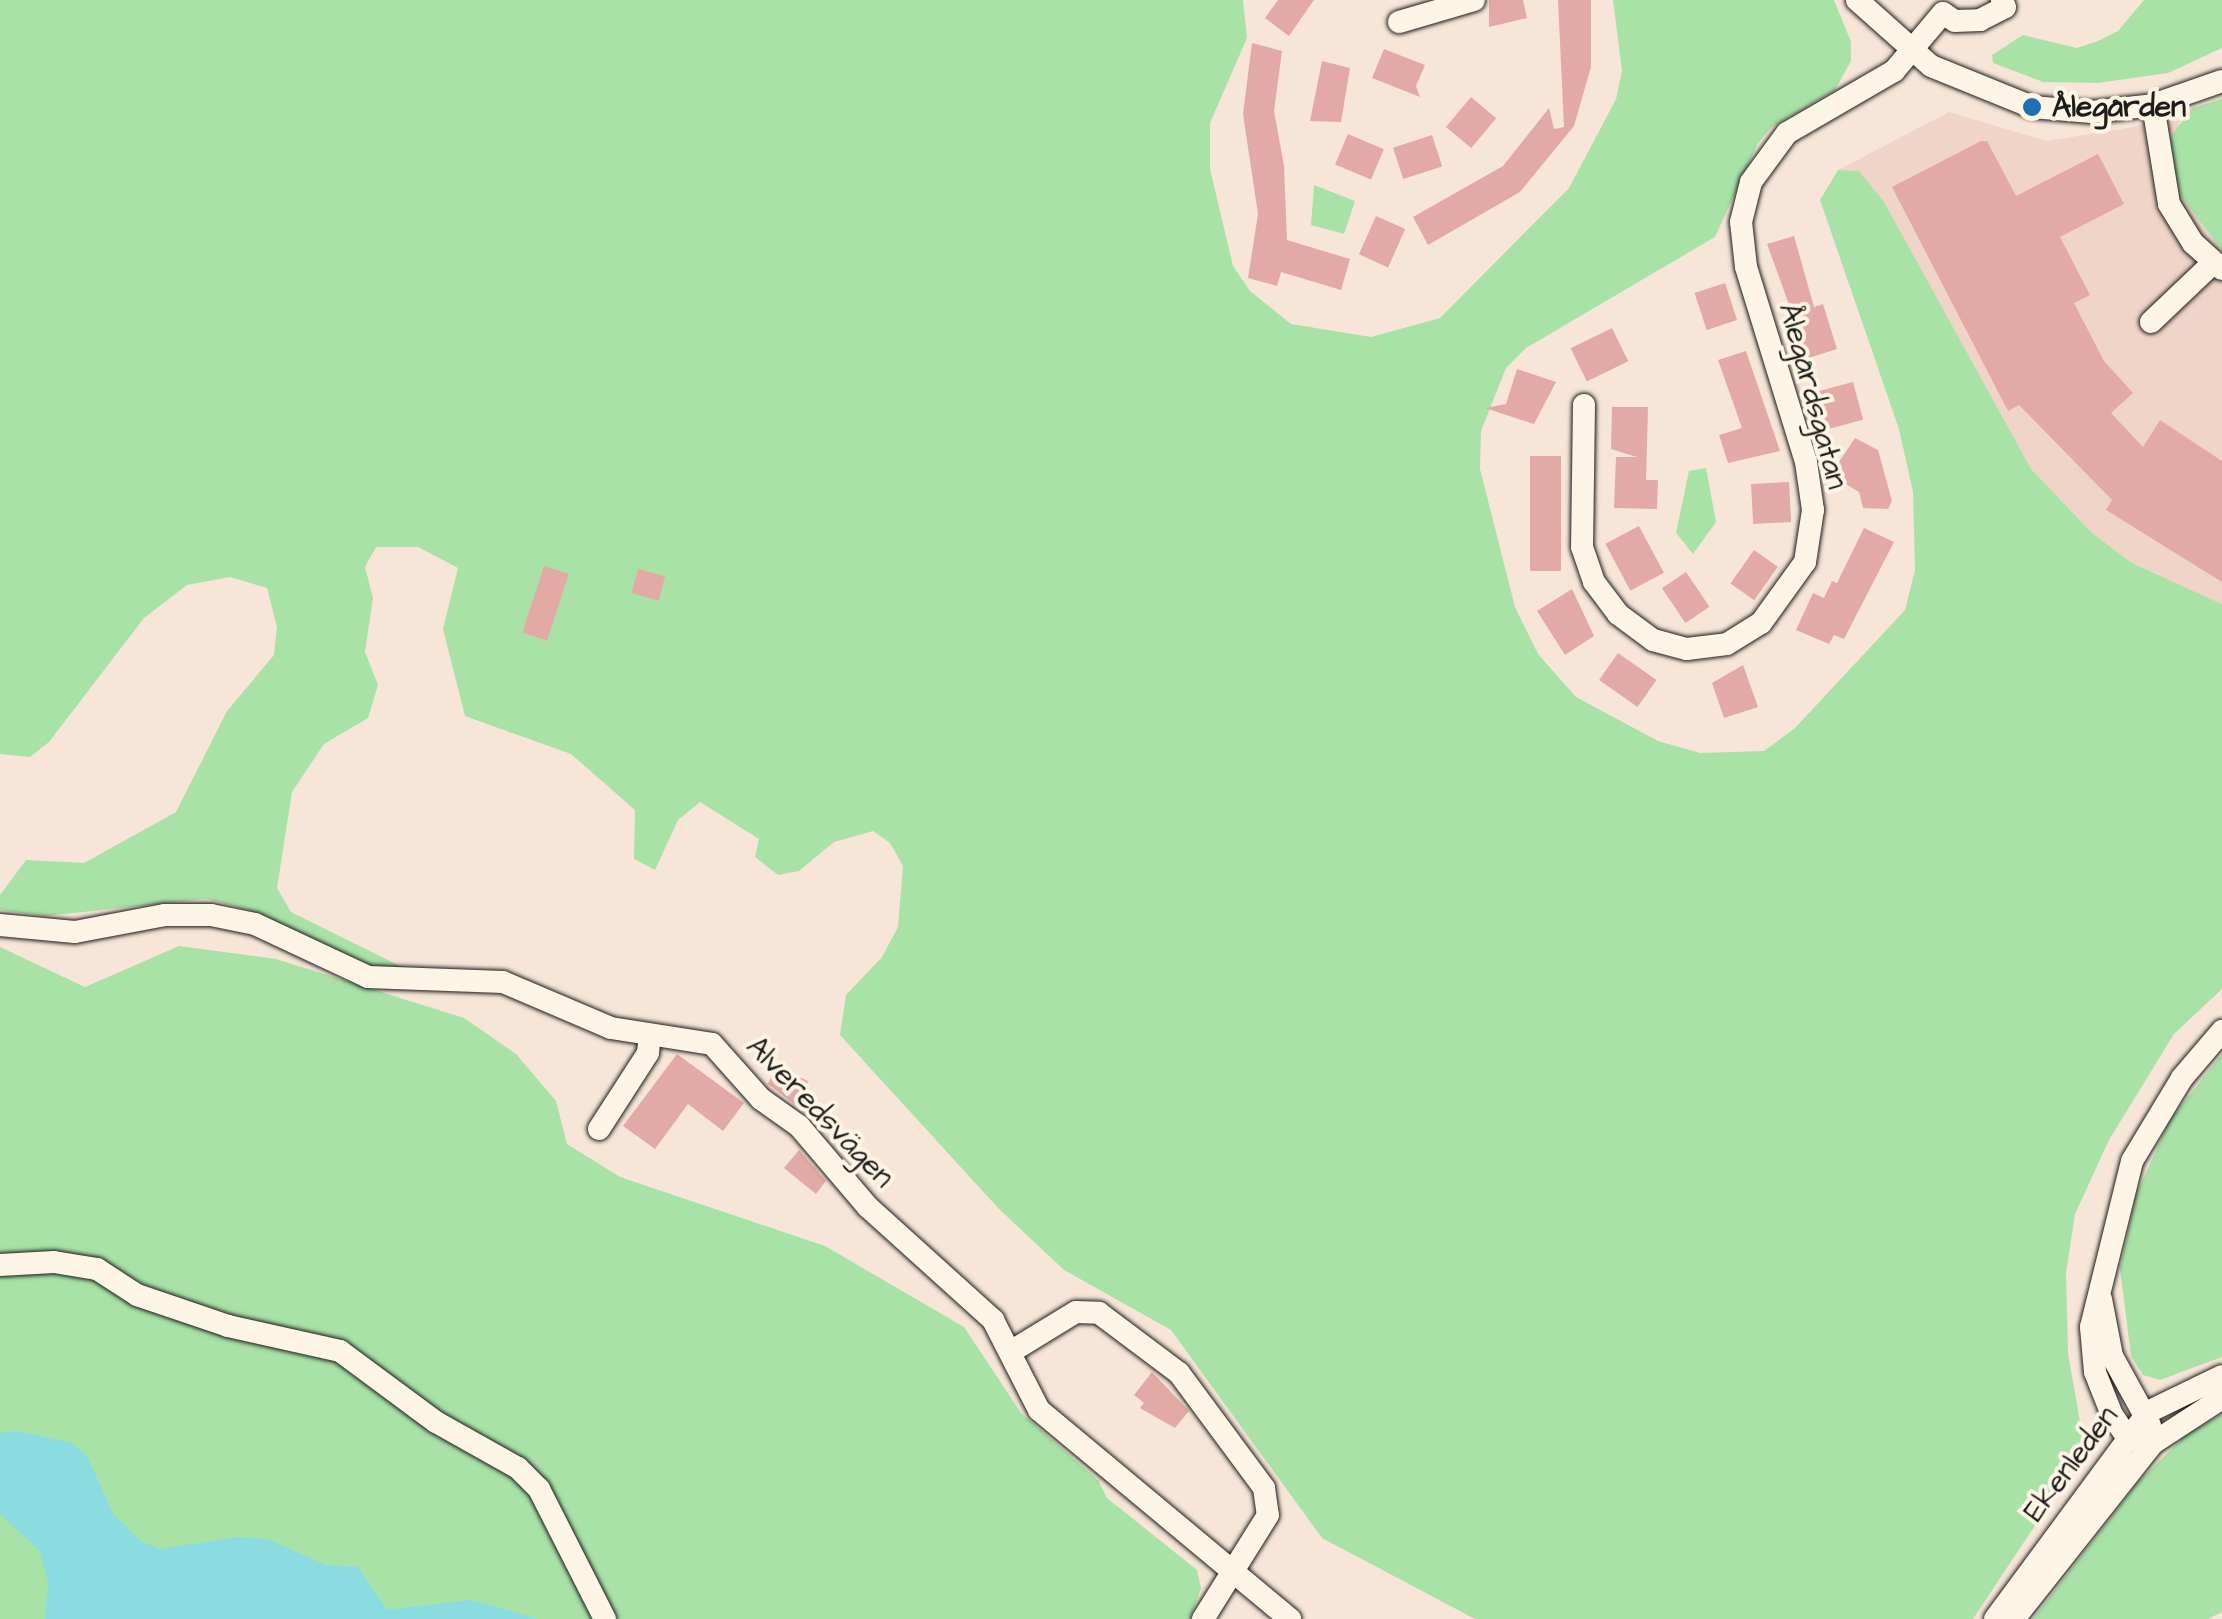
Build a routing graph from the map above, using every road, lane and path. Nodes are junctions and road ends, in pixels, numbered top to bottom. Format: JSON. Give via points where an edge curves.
{"nodes":[{"id":1,"x":1474,"y":0,"type":"edge"},
{"id":2,"x":1856,"y":0,"type":"edge"},
{"id":3,"x":2002,"y":0,"type":"edge"},
{"id":4,"x":1940,"y":6,"type":"edge"},
{"id":5,"x":1399,"y":22,"type":"dead end"},
{"id":6,"x":1910,"y":52,"type":"junction"},
{"id":7,"x":2222,"y":81,"type":"edge"},
{"id":8,"x":2153,"y":105,"type":"junction"},
{"id":9,"x":2218,"y":266,"type":"edge"},
{"id":10,"x":2151,"y":322,"type":"dead end"},
{"id":11,"x":1584,"y":405,"type":"dead end"},
{"id":12,"x":0,"y":926,"type":"edge"},
{"id":13,"x":2222,"y":1031,"type":"edge"},
{"id":14,"x":650,"y":1034,"type":"junction"},
{"id":15,"x":600,"y":1129,"type":"dead end"},
{"id":16,"x":0,"y":1265,"type":"edge"},
{"id":17,"x":2099,"y":1290,"type":"junction"},
{"id":18,"x":1012,"y":1351,"type":"junction"},
{"id":19,"x":2222,"y":1376,"type":"edge"},
{"id":20,"x":2222,"y":1398,"type":"edge"},
{"id":21,"x":2148,"y":1412,"type":"junction"},
{"id":22,"x":2127,"y":1437,"type":"junction"},
{"id":23,"x":2152,"y":1443,"type":"junction"},
{"id":24,"x":1234,"y":1570,"type":"junction"},
{"id":25,"x":605,"y":1619,"type":"edge"},
{"id":26,"x":1203,"y":1619,"type":"edge"},
{"id":27,"x":1290,"y":1619,"type":"edge"},
{"id":28,"x":1994,"y":1619,"type":"edge"},
{"id":29,"x":2014,"y":1619,"type":"edge"}],
"edges":[{"from":1,"to":5,"type":"street"},
{"from":2,"to":6,"type":"street"},
{"from":3,"to":4,"type":"street","via":[[2005,7],[1980,20],[1955,21]]},
{"from":4,"to":6,"type":"street","name":"Ålegårdsgatan"},
{"from":6,"to":8,"type":"street","via":[[1971,88],[2032,107],[2092,112]]},
{"from":6,"to":11,"type":"street","name":"Ålegårdsgatan","via":[[1894,71],[1788,134],[1762,162],[1744,201],[1746,267],[1814,510],[1799,574],[1760,624],[1727,644],[1687,649],[1652,640],[1618,614],[1594,582],[1582,547]]},
{"from":7,"to":8,"type":"street"},
{"from":8,"to":9,"type":"street","via":[[2169,204]]},
{"from":9,"to":10,"type":"street"},
{"from":12,"to":14,"type":"street","name":"Alveredsvägen","via":[[74,932],[164,915],[211,915],[256,924],[368,977],[503,982],[611,1028]]},
{"from":13,"to":17,"type":"street","via":[[2182,1078],[2132,1161]]},
{"from":14,"to":15,"type":"street","via":[[648,1053]]},
{"from":14,"to":18,"type":"street","name":"Alveredsvägen","via":[[712,1044],[761,1099],[798,1126],[868,1207],[993,1320]]},
{"from":16,"to":25,"type":"street","via":[[54,1262],[98,1269],[137,1296],[228,1326],[340,1351],[540,1489]]},
{"from":17,"to":21,"type":"street","via":[[2112,1356]]},
{"from":17,"to":22,"type":"street","via":[[2090,1327],[2095,1372]]},
{"from":18,"to":24,"type":"street","name":"Alveredsvägen","via":[[1039,1410]]},
{"from":18,"to":24,"type":"street","via":[[1089,1309],[1179,1373],[1270,1502]]},
{"from":19,"to":21,"type":"street","name":"Ekenleden"},
{"from":20,"to":23,"type":"street","name":"Ekenleden"},
{"from":21,"to":22,"type":"street","name":"Ekenleden"},
{"from":21,"to":23,"type":"street"},
{"from":22,"to":23,"type":"street"},
{"from":22,"to":28,"type":"street","name":"Ekenleden"},
{"from":23,"to":29,"type":"street","name":"Ekenleden"},
{"from":24,"to":26,"type":"street"},
{"from":24,"to":27,"type":"street","name":"Alveredsvägen"}]}
